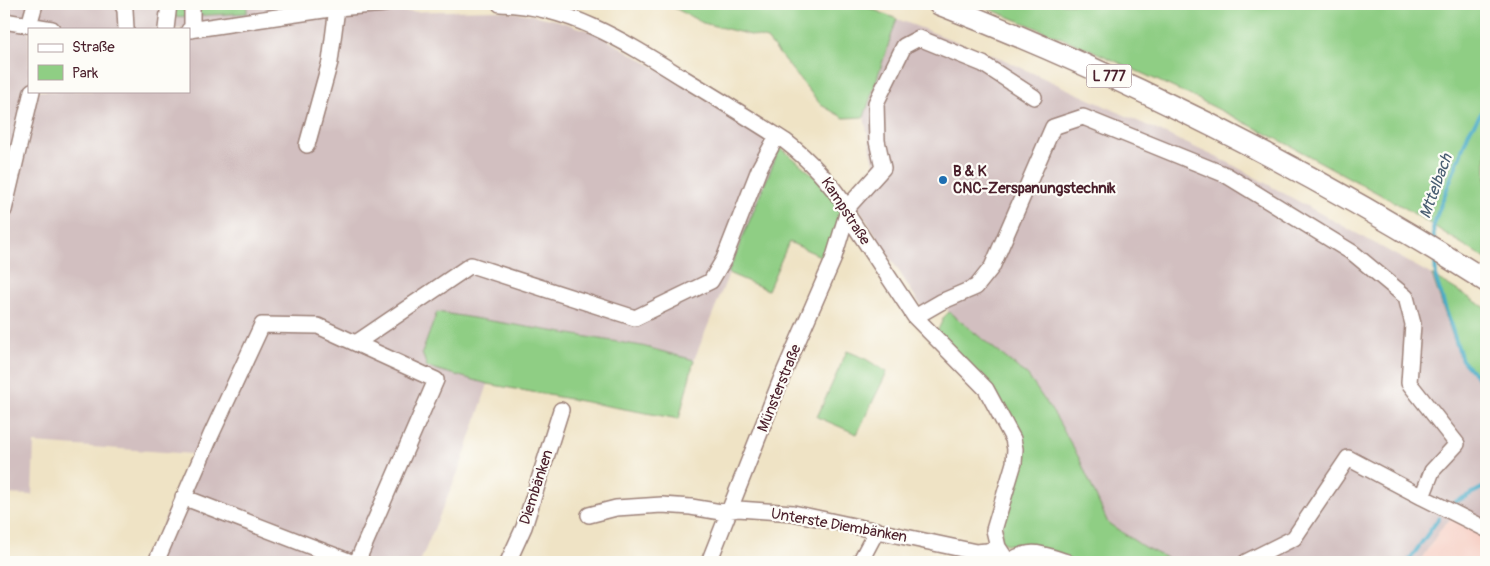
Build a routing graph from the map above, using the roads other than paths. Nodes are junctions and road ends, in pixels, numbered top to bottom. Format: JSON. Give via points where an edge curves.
{"nodes":[{"id":1,"x":35,"y":4,"type":"edge"},
{"id":2,"x":122,"y":4,"type":"edge"},
{"id":3,"x":169,"y":4,"type":"edge"},
{"id":4,"x":192,"y":4,"type":"edge"},
{"id":5,"x":385,"y":4,"type":"edge"},
{"id":6,"x":500,"y":4,"type":"edge"},
{"id":7,"x":939,"y":4,"type":"edge"},
{"id":8,"x":337,"y":8,"type":"junction"},
{"id":9,"x":4,"y":21,"type":"edge"},
{"id":10,"x":29,"y":25,"type":"junction"},
{"id":11,"x":48,"y":28,"type":"edge"},
{"id":12,"x":126,"y":28,"type":"edge"},
{"id":13,"x":166,"y":28,"type":"edge"},
{"id":14,"x":190,"y":30,"type":"edge"},
{"id":15,"x":32,"y":92,"type":"edge"},
{"id":16,"x":1034,"y":97,"type":"dead end"},
{"id":17,"x":777,"y":136,"type":"junction"},
{"id":18,"x":306,"y":145,"type":"dead end"},
{"id":19,"x":4,"y":210,"type":"edge"},
{"id":20,"x":847,"y":211,"type":"junction"},
{"id":21,"x":1486,"y":281,"type":"edge"},
{"id":22,"x":915,"y":317,"type":"junction"},
{"id":23,"x":356,"y":343,"type":"junction"},
{"id":24,"x":561,"y":410,"type":"dead end"},
{"id":25,"x":183,"y":497,"type":"junction"},
{"id":26,"x":1422,"y":497,"type":"junction"},
{"id":27,"x":729,"y":511,"type":"junction"},
{"id":28,"x":589,"y":515,"type":"dead end"},
{"id":29,"x":1486,"y":529,"type":"edge"},
{"id":30,"x":877,"y":530,"type":"junction"},
{"id":31,"x":998,"y":547,"type":"junction"},
{"id":32,"x":156,"y":562,"type":"edge"},
{"id":33,"x":351,"y":562,"type":"edge"},
{"id":34,"x":357,"y":562,"type":"edge"},
{"id":35,"x":508,"y":562,"type":"edge"},
{"id":36,"x":709,"y":562,"type":"edge"},
{"id":37,"x":860,"y":562,"type":"edge"},
{"id":38,"x":1008,"y":562,"type":"edge"},
{"id":39,"x":1067,"y":562,"type":"edge"},
{"id":40,"x":1246,"y":562,"type":"edge"}],
"edges":[{"from":1,"to":10,"type":"street"},
{"from":2,"to":12,"type":"street"},
{"from":3,"to":13,"type":"street"},
{"from":4,"to":14,"type":"street"},
{"from":5,"to":8,"type":"street"},
{"from":6,"to":17,"type":"street","name":"Kampstraße","via":[[549,10],[597,27]]},
{"from":7,"to":21,"type":"highway","number":"L 777","via":[[1018,35],[1224,131]]},
{"from":8,"to":14,"type":"street"},
{"from":8,"to":18,"type":"street","via":[[330,62]]},
{"from":9,"to":10,"type":"street"},
{"from":10,"to":11,"type":"street"},
{"from":15,"to":19,"type":"street"},
{"from":16,"to":20,"type":"street","via":[[983,64],[919,38],[904,46],[876,103],[877,141],[883,168]]},
{"from":17,"to":20,"type":"street","name":"Kampstraße","via":[[817,169]]},
{"from":17,"to":23,"type":"street","via":[[760,167],[724,259],[711,281],[677,298],[635,318],[471,265]]},
{"from":20,"to":22,"type":"street","name":"Kampstraße"},
{"from":20,"to":27,"type":"street","name":"Münsterstraße","via":[[833,260]]},
{"from":22,"to":26,"type":"street","via":[[940,302],[976,288],[992,268],[1053,127],[1083,117],[1226,175],[1353,253],[1406,297],[1413,324],[1409,383],[1457,444],[1432,471]]},
{"from":22,"to":31,"type":"street","name":"Kampstraße","via":[[986,388],[1013,439],[1014,463],[994,530]]},
{"from":23,"to":25,"type":"street","via":[[318,326],[262,325]]},
{"from":23,"to":34,"type":"street","via":[[436,380]]},
{"from":24,"to":35,"type":"street","name":"Diembänken","via":[[524,527]]},
{"from":25,"to":32,"type":"street"},
{"from":25,"to":33,"type":"street"},
{"from":26,"to":29,"type":"street"},
{"from":26,"to":40,"type":"street","via":[[1348,458],[1294,538]]},
{"from":27,"to":28,"type":"street","name":"Unterste Diembänken","via":[[662,505],[616,508]]},
{"from":27,"to":30,"type":"street","name":"Unterste Diembänken","via":[[792,513]]},
{"from":27,"to":36,"type":"street","name":"Münsterstraße"},
{"from":30,"to":31,"type":"street","name":"Unterste Diembänken","via":[[976,552]]},
{"from":30,"to":37,"type":"street"},
{"from":31,"to":38,"type":"street","name":"Kampstraße"},
{"from":38,"to":39,"type":"street","via":[[1031,552]]}]}
